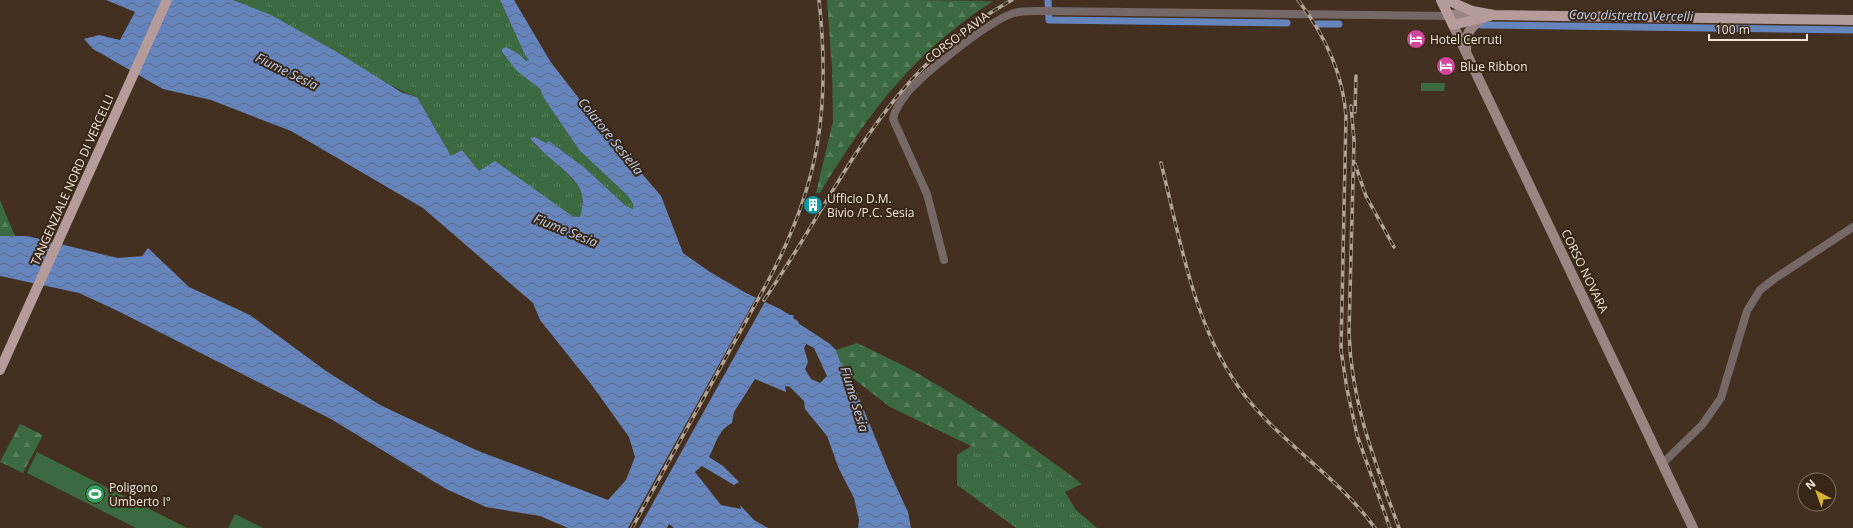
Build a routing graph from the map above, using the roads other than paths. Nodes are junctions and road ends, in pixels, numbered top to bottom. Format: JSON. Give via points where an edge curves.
{"nodes":[{"id":1,"x":167,"y":0,"type":"edge"},
{"id":2,"x":1440,"y":0,"type":"edge"},
{"id":3,"x":1448,"y":0,"type":"edge"},
{"id":4,"x":1472,"y":12,"type":"junction"},
{"id":5,"x":1494,"y":15,"type":"junction"},
{"id":6,"x":1481,"y":19,"type":"junction"},
{"id":7,"x":1853,"y":20,"type":"edge"},
{"id":8,"x":1451,"y":21,"type":"junction"},
{"id":9,"x":1466,"y":54,"type":"junction"},
{"id":10,"x":1853,"y":227,"type":"edge"},
{"id":11,"x":944,"y":260,"type":"dead end"},
{"id":12,"x":0,"y":370,"type":"edge"},
{"id":13,"x":1662,"y":464,"type":"junction"},
{"id":14,"x":1693,"y":528,"type":"edge"}],
"edges":[{"from":1,"to":12,"type":"main road","name":"TANGENZIALE NORD DI VERCELLI"},
{"from":2,"to":8,"type":"main road","name":"CORSO NOVARA"},
{"from":3,"to":4,"type":"main road"},
{"from":4,"to":5,"type":"main road"},
{"from":4,"to":8,"type":"main road"},
{"from":5,"to":6,"type":"main road"},
{"from":5,"to":7,"type":"main road"},
{"from":6,"to":8,"type":"main road"},
{"from":6,"to":9,"type":"main road","via":[[1469,30]]},
{"from":8,"to":9,"type":"main road","name":"CORSO NOVARA"},
{"from":8,"to":11,"type":"street","name":"CORSO PAVIA","via":[[1049,11],[1014,13],[999,20],[977,34],[921,79],[908,92],[894,113],[896,130],[927,194]]},
{"from":9,"to":13,"type":"main road","name":"CORSO NOVARA"},
{"from":10,"to":13,"type":"street","via":[[1760,290],[1747,311],[1720,398],[1702,425]]},
{"from":13,"to":14,"type":"main road","name":"CORSO NOVARA"}]}
